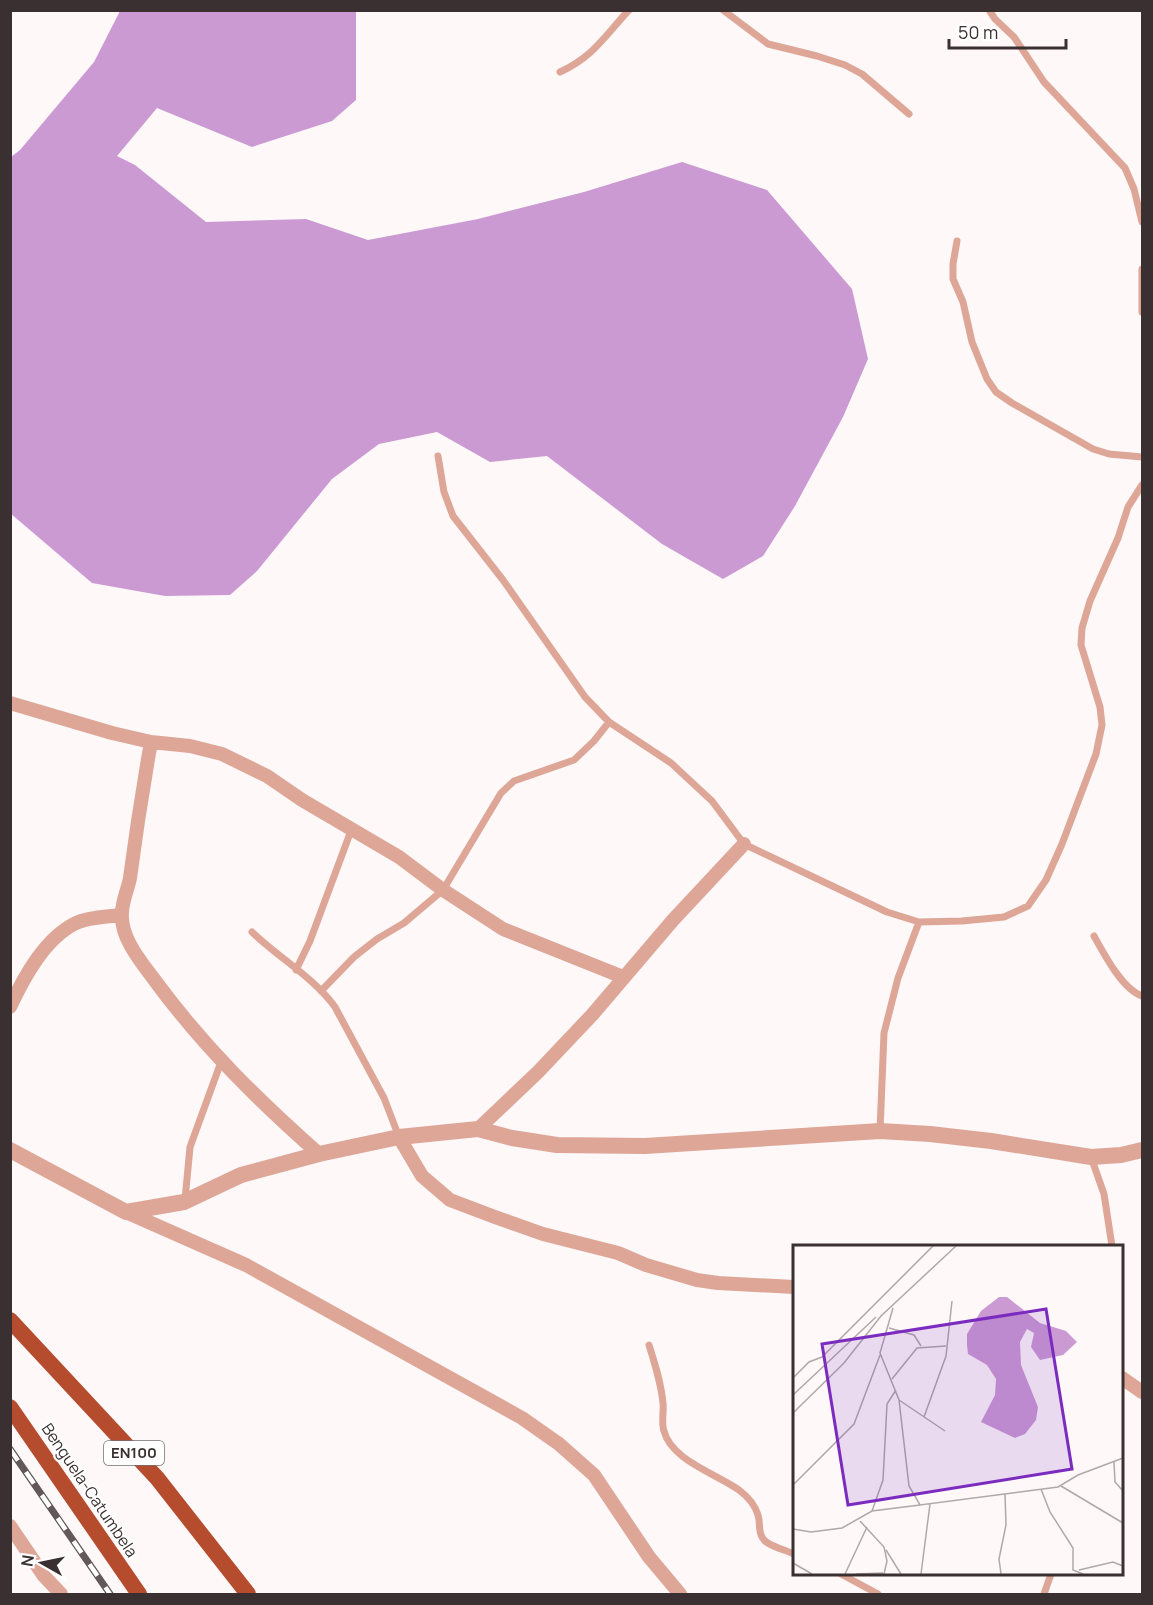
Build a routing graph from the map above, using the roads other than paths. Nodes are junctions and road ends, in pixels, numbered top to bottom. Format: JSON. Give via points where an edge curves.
{"nodes":[{"id":1,"x":628,"y":10,"type":"edge"},
{"id":2,"x":723,"y":10,"type":"edge"},
{"id":3,"x":989,"y":10,"type":"edge"},
{"id":4,"x":560,"y":72,"type":"dead end"},
{"id":5,"x":909,"y":114,"type":"dead end"},
{"id":6,"x":1143,"y":222,"type":"edge"},
{"id":7,"x":957,"y":241,"type":"dead end"},
{"id":8,"x":1143,"y":269,"type":"edge"},
{"id":9,"x":1143,"y":312,"type":"edge"},
{"id":10,"x":438,"y":456,"type":"dead end"},
{"id":11,"x":1143,"y":458,"type":"edge"},
{"id":12,"x":1143,"y":485,"type":"edge"},
{"id":13,"x":10,"y":703,"type":"edge"},
{"id":14,"x":609,"y":722,"type":"junction"},
{"id":15,"x":151,"y":742,"type":"junction"},
{"id":16,"x":352,"y":828,"type":"junction"},
{"id":17,"x":744,"y":844,"type":"junction"},
{"id":18,"x":443,"y":890,"type":"junction"},
{"id":19,"x":121,"y":915,"type":"junction"},
{"id":20,"x":920,"y":922,"type":"junction"},
{"id":21,"x":252,"y":932,"type":"dead end"},
{"id":22,"x":1094,"y":936,"type":"dead end"},
{"id":23,"x":296,"y":970,"type":"junction"},
{"id":24,"x":623,"y":977,"type":"junction"},
{"id":25,"x":321,"y":990,"type":"junction"},
{"id":26,"x":1143,"y":996,"type":"edge"},
{"id":27,"x":10,"y":1007,"type":"edge"},
{"id":28,"x":221,"y":1062,"type":"junction"},
{"id":29,"x":478,"y":1129,"type":"junction"},
{"id":30,"x":880,"y":1131,"type":"junction"},
{"id":31,"x":399,"y":1137,"type":"junction"},
{"id":32,"x":10,"y":1150,"type":"edge"},
{"id":33,"x":1143,"y":1150,"type":"edge"},
{"id":34,"x":319,"y":1154,"type":"junction"},
{"id":35,"x":1090,"y":1157,"type":"junction"},
{"id":36,"x":184,"y":1202,"type":"junction"},
{"id":37,"x":126,"y":1212,"type":"junction"},
{"id":38,"x":1112,"y":1245,"type":"edge"},
{"id":39,"x":793,"y":1287,"type":"edge"},
{"id":40,"x":10,"y":1320,"type":"edge"},
{"id":41,"x":649,"y":1345,"type":"dead end"},
{"id":42,"x":1123,"y":1379,"type":"edge"},
{"id":43,"x":1143,"y":1392,"type":"edge"},
{"id":44,"x":10,"y":1407,"type":"edge"},
{"id":45,"x":10,"y":1526,"type":"edge"},
{"id":46,"x":793,"y":1553,"type":"edge"},
{"id":47,"x":843,"y":1575,"type":"edge"},
{"id":48,"x":1051,"y":1575,"type":"edge"},
{"id":49,"x":61,"y":1594,"type":"edge"},
{"id":50,"x":139,"y":1594,"type":"edge"},
{"id":51,"x":248,"y":1594,"type":"edge"},
{"id":52,"x":680,"y":1594,"type":"edge"},
{"id":53,"x":878,"y":1594,"type":"edge"},
{"id":54,"x":1044,"y":1594,"type":"edge"}],
"edges":[{"from":1,"to":4,"type":"lane","via":[[595,50]]},
{"from":2,"to":5,"type":"lane","via":[[768,44],[818,56],[853,70]]},
{"from":3,"to":6,"type":"lane","via":[[1014,37],[1044,82],[1125,168]]},
{"from":7,"to":11,"type":"lane","via":[[953,279],[972,342],[996,392],[1093,449]]},
{"from":8,"to":9,"type":"lane"},
{"from":10,"to":14,"type":"lane","via":[[453,516],[585,697]]},
{"from":12,"to":20,"type":"lane","via":[[1128,507],[1082,628],[1081,645],[1102,725],[1096,754],[1047,880],[1028,906],[1004,917]]},
{"from":13,"to":15,"type":"street"},
{"from":14,"to":17,"type":"lane","via":[[671,763],[712,801]]},
{"from":14,"to":18,"type":"lane","via":[[574,760],[514,781],[501,793]]},
{"from":15,"to":16,"type":"street","via":[[222,754],[267,776]]},
{"from":15,"to":19,"type":"street"},
{"from":16,"to":18,"type":"street"},
{"from":16,"to":23,"type":"lane"},
{"from":17,"to":20,"type":"lane","via":[[887,912]]},
{"from":17,"to":24,"type":"street"},
{"from":18,"to":24,"type":"street","via":[[503,929]]},
{"from":18,"to":25,"type":"lane","via":[[354,957]]},
{"from":19,"to":27,"type":"street","via":[[74,924],[54,939]]},
{"from":19,"to":28,"type":"street","via":[[130,946]]},
{"from":20,"to":30,"type":"lane","via":[[898,978],[884,1033]]},
{"from":21,"to":23,"type":"lane"},
{"from":22,"to":26,"type":"lane","via":[[1112,968]]},
{"from":23,"to":25,"type":"lane"},
{"from":24,"to":29,"type":"street","via":[[569,1040]]},
{"from":25,"to":31,"type":"lane","via":[[360,1050]]},
{"from":28,"to":34,"type":"street"},
{"from":28,"to":36,"type":"lane","via":[[190,1147]]},
{"from":29,"to":30,"type":"street","via":[[556,1146],[645,1146]]},
{"from":29,"to":31,"type":"street"},
{"from":30,"to":35,"type":"street","via":[[991,1141]]},
{"from":31,"to":34,"type":"street"},
{"from":31,"to":39,"type":"street","via":[[422,1176],[450,1200],[543,1234],[618,1253],[697,1280]]},
{"from":32,"to":37,"type":"street"},
{"from":33,"to":35,"type":"street"},
{"from":34,"to":36,"type":"street","via":[[240,1175]]},
{"from":35,"to":38,"type":"lane","via":[[1104,1194]]},
{"from":36,"to":37,"type":"street"},
{"from":37,"to":52,"type":"street","via":[[246,1265],[522,1418],[594,1474],[649,1557]]},
{"from":40,"to":51,"type":"highway","number":"EN100","via":[[157,1478]]},
{"from":41,"to":46,"type":"lane","via":[[663,1403],[664,1431],[670,1444],[693,1464],[740,1491],[753,1503],[763,1539]]},
{"from":42,"to":43,"type":"street"},
{"from":44,"to":50,"type":"highway","name":"Benguela-Catumbela"},
{"from":45,"to":49,"type":"street"},
{"from":47,"to":53,"type":"lane"},
{"from":48,"to":54,"type":"lane"}]}
